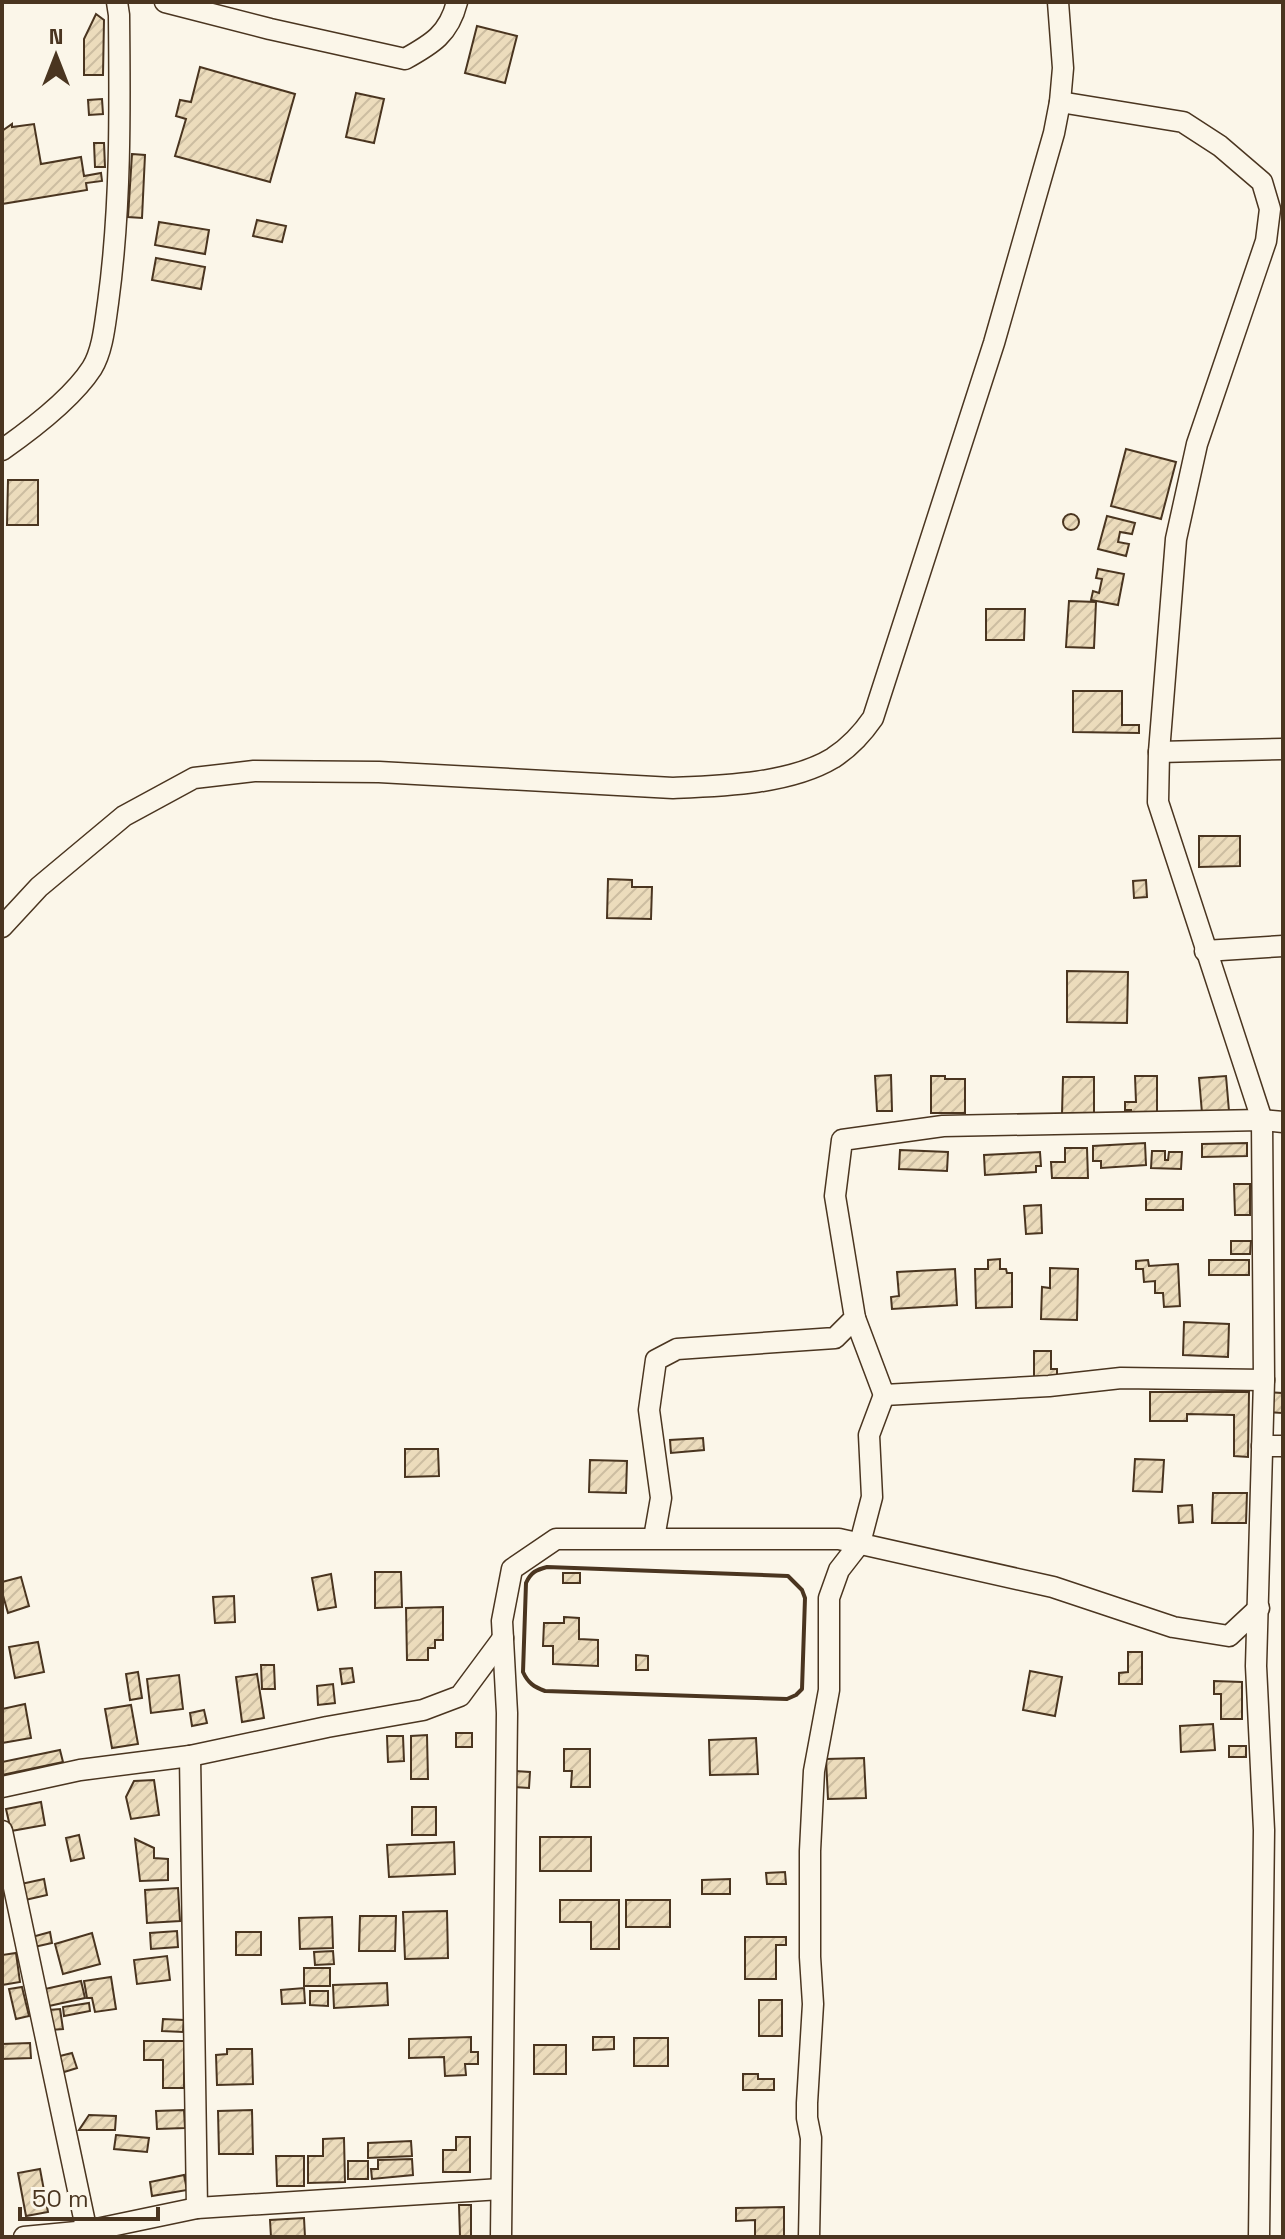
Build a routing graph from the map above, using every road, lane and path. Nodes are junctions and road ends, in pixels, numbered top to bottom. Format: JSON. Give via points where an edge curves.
{"nodes":[{"id":1,"x":117,"y":2,"type":"edge"},
{"id":2,"x":165,"y":2,"type":"edge"},
{"id":3,"x":457,"y":2,"type":"edge"},
{"id":4,"x":1058,"y":2,"type":"edge"},
{"id":5,"x":1060,"y":102,"type":"junction"},
{"id":6,"x":2,"y":450,"type":"edge"},
{"id":7,"x":1283,"y":749,"type":"edge"},
{"id":8,"x":1159,"y":752,"type":"junction"},
{"id":9,"x":2,"y":927,"type":"edge"},
{"id":10,"x":1283,"y":946,"type":"edge"},
{"id":11,"x":1205,"y":951,"type":"junction"},
{"id":12,"x":1262,"y":1120,"type":"junction"},
{"id":13,"x":1283,"y":1122,"type":"edge"},
{"id":14,"x":855,"y":1318,"type":"junction"},
{"id":15,"x":1264,"y":1380,"type":"junction"},
{"id":16,"x":884,"y":1395,"type":"junction"},
{"id":17,"x":1262,"y":1446,"type":"junction"},
{"id":18,"x":1283,"y":1446,"type":"edge"},
{"id":19,"x":654,"y":1538,"type":"junction"},
{"id":20,"x":860,"y":1543,"type":"junction"},
{"id":21,"x":1259,"y":1608,"type":"junction"},
{"id":22,"x":1229,"y":1636,"type":"junction"},
{"id":23,"x":503,"y":1638,"type":"junction"},
{"id":24,"x":1256,"y":1666,"type":"junction"},
{"id":25,"x":190,"y":1756,"type":"junction"},
{"id":26,"x":1273,"y":1786,"type":"edge"},
{"id":27,"x":2,"y":1787,"type":"edge"},
{"id":28,"x":2,"y":1831,"type":"edge"},
{"id":29,"x":501,"y":2189,"type":"junction"},
{"id":30,"x":197,"y":2208,"type":"junction"},
{"id":31,"x":88,"y":2234,"type":"edge"},
{"id":32,"x":24,"y":2237,"type":"edge"},
{"id":33,"x":501,"y":2237,"type":"edge"},
{"id":34,"x":809,"y":2237,"type":"edge"},
{"id":35,"x":1259,"y":2237,"type":"edge"}],
"edges":[{"from":1,"to":6,"type":"street","via":[[119,135],[113,261],[103,332],[93,366],[70,395]]},
{"from":2,"to":3,"type":"street","via":[[405,59],[443,32]]},
{"from":4,"to":5,"type":"street"},
{"from":5,"to":8,"type":"street","via":[[1183,122],[1262,182],[1270,209],[1266,241],[1197,444],[1176,539]]},
{"from":5,"to":9,"type":"street","via":[[994,343],[873,718],[844,750],[805,770],[707,787],[379,772],[254,771],[194,778],[124,816],[39,887]]},
{"from":7,"to":8,"type":"street"},
{"from":8,"to":11,"type":"street","via":[[1158,802]]},
{"from":10,"to":11,"type":"street"},
{"from":11,"to":12,"type":"street"},
{"from":12,"to":13,"type":"street"},
{"from":12,"to":14,"type":"street","via":[[943,1126],[842,1140],[835,1196]]},
{"from":12,"to":15,"type":"street"},
{"from":14,"to":16,"type":"street"},
{"from":14,"to":19,"type":"street","via":[[835,1338],[677,1349],[656,1360],[649,1410],[661,1498]]},
{"from":15,"to":16,"type":"street","via":[[1121,1378]]},
{"from":15,"to":17,"type":"street"},
{"from":16,"to":20,"type":"street","via":[[869,1435],[872,1497]]},
{"from":17,"to":18,"type":"street"},
{"from":17,"to":21,"type":"street"},
{"from":19,"to":20,"type":"street"},
{"from":19,"to":23,"type":"street","via":[[556,1539],[512,1569]]},
{"from":20,"to":22,"type":"street","via":[[1053,1587],[1173,1627]]},
{"from":20,"to":34,"type":"street","via":[[839,1570],[829,1598],[829,1690],[814,1771]]},
{"from":21,"to":22,"type":"street"},
{"from":21,"to":24,"type":"street"},
{"from":22,"to":24,"type":"street"},
{"from":23,"to":25,"type":"street","via":[[460,1696],[423,1710]]},
{"from":23,"to":29,"type":"street","via":[[507,1713]]},
{"from":24,"to":26,"type":"street"},
{"from":25,"to":27,"type":"street","via":[[80,1770]]},
{"from":25,"to":30,"type":"street"},
{"from":26,"to":35,"type":"street","via":[[1264,1830]]},
{"from":28,"to":31,"type":"street"},
{"from":29,"to":30,"type":"street"},
{"from":29,"to":33,"type":"street"},
{"from":30,"to":31,"type":"street"},
{"from":31,"to":32,"type":"street"}]}
